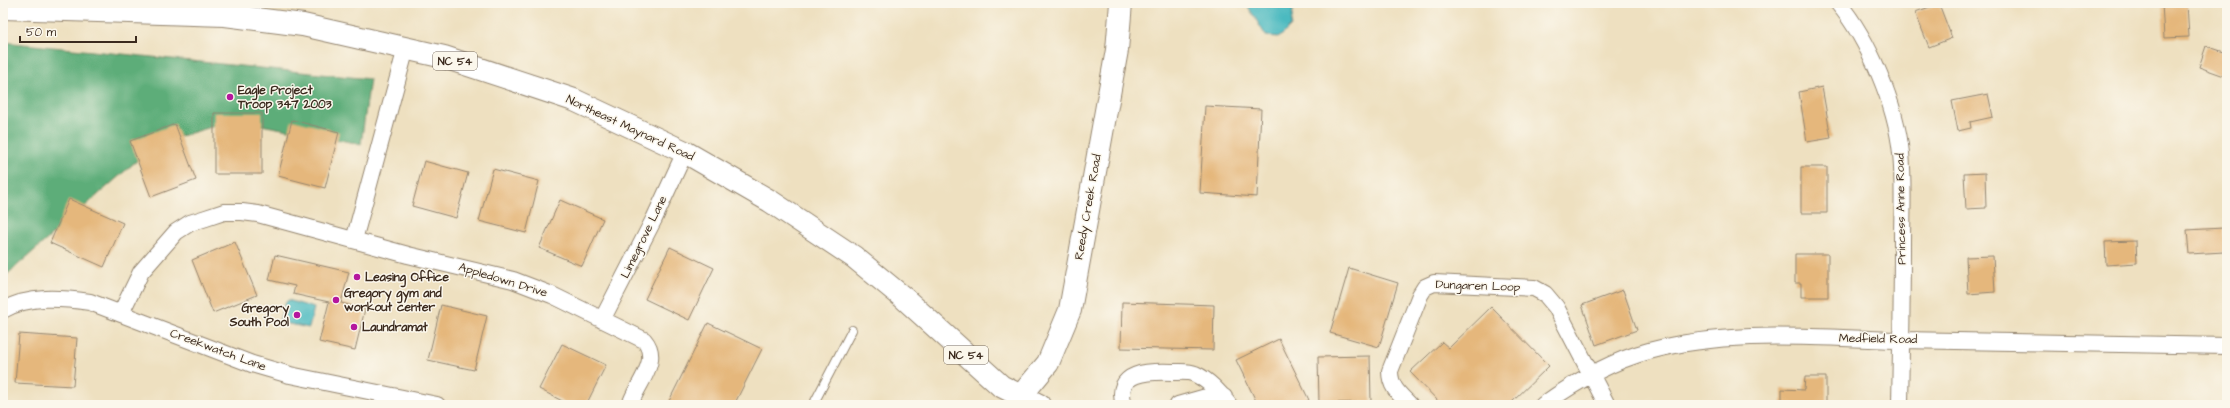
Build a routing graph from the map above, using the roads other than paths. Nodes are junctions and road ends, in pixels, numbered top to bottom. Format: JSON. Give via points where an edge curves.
{"nodes":[{"id":1,"x":1121,"y":3,"type":"edge"},
{"id":2,"x":1838,"y":3,"type":"edge"},
{"id":3,"x":3,"y":8,"type":"edge"},
{"id":4,"x":406,"y":48,"type":"junction"},
{"id":5,"x":685,"y":152,"type":"junction"},
{"id":6,"x":354,"y":240,"type":"junction"},
{"id":7,"x":3,"y":310,"type":"edge"},
{"id":8,"x":121,"y":313,"type":"junction"},
{"id":9,"x":602,"y":320,"type":"junction"},
{"id":10,"x":852,"y":330,"type":"dead end"},
{"id":11,"x":1902,"y":340,"type":"junction"},
{"id":12,"x":2227,"y":346,"type":"edge"},
{"id":13,"x":1591,"y":375,"type":"junction"},
{"id":14,"x":1226,"y":401,"type":"edge"},
{"id":15,"x":1026,"y":402,"type":"edge"},
{"id":16,"x":437,"y":405,"type":"edge"},
{"id":17,"x":630,"y":405,"type":"edge"},
{"id":18,"x":813,"y":405,"type":"edge"},
{"id":19,"x":1124,"y":405,"type":"edge"},
{"id":20,"x":1178,"y":405,"type":"edge"},
{"id":21,"x":1410,"y":405,"type":"edge"},
{"id":22,"x":1543,"y":405,"type":"edge"},
{"id":23,"x":1607,"y":405,"type":"edge"},
{"id":24,"x":1900,"y":405,"type":"edge"}],
"edges":[{"from":1,"to":15,"type":"main road","name":"Reedy Creek Road","via":[[1117,50],[1070,310],[1048,363]]},
{"from":2,"to":11,"type":"street","name":"Princess Anne Road","via":[[1860,35],[1881,81],[1893,116],[1901,152]]},
{"from":3,"to":4,"type":"main road","name":"Northeast Maynard Road","number":"NC 54","via":[[225,14],[303,25]]},
{"from":4,"to":5,"type":"main road","name":"Northeast Maynard Road","number":"NC 54","via":[[444,57],[574,100]]},
{"from":4,"to":6,"type":"street"},
{"from":5,"to":9,"type":"street","name":"Limegrove Lane"},
{"from":5,"to":15,"type":"main road","name":"Northeast Maynard Road","number":"NC 54","via":[[770,201],[854,257],[905,299],[1000,386]]},
{"from":6,"to":8,"type":"street","name":"Appledown Drive","via":[[258,214],[224,212],[176,232],[141,272]]},
{"from":6,"to":9,"type":"street","name":"Appledown Drive","via":[[512,280],[552,295]]},
{"from":7,"to":8,"type":"street","name":"Creekwatch Lane","via":[[13,304],[64,298],[90,302]]},
{"from":8,"to":16,"type":"street","name":"Creekwatch Lane","via":[[252,364],[290,375]]},
{"from":9,"to":17,"type":"street","name":"Appledown Drive","via":[[644,340],[650,346],[649,365]]},
{"from":10,"to":18,"type":"lane"},
{"from":11,"to":12,"type":"street","name":"Medfield Road"},
{"from":11,"to":13,"type":"street","name":"Medfield Road","via":[[1742,338],[1691,342],[1648,351]]},
{"from":11,"to":24,"type":"street","name":"Princess Anne Road"},
{"from":13,"to":21,"type":"street","name":"Dungaren Loop","via":[[1556,307],[1545,294],[1534,288],[1434,283],[1425,287],[1420,295],[1390,371],[1390,382],[1394,389]]},
{"from":13,"to":22,"type":"street","name":"Medfield Road"},
{"from":13,"to":23,"type":"street","name":"Dungaren Loop"},
{"from":14,"to":19,"type":"street","via":[[1206,381],[1193,373],[1154,371],[1128,379],[1122,391]]},
{"from":14,"to":20,"type":"street","via":[[1210,396]]}]}
